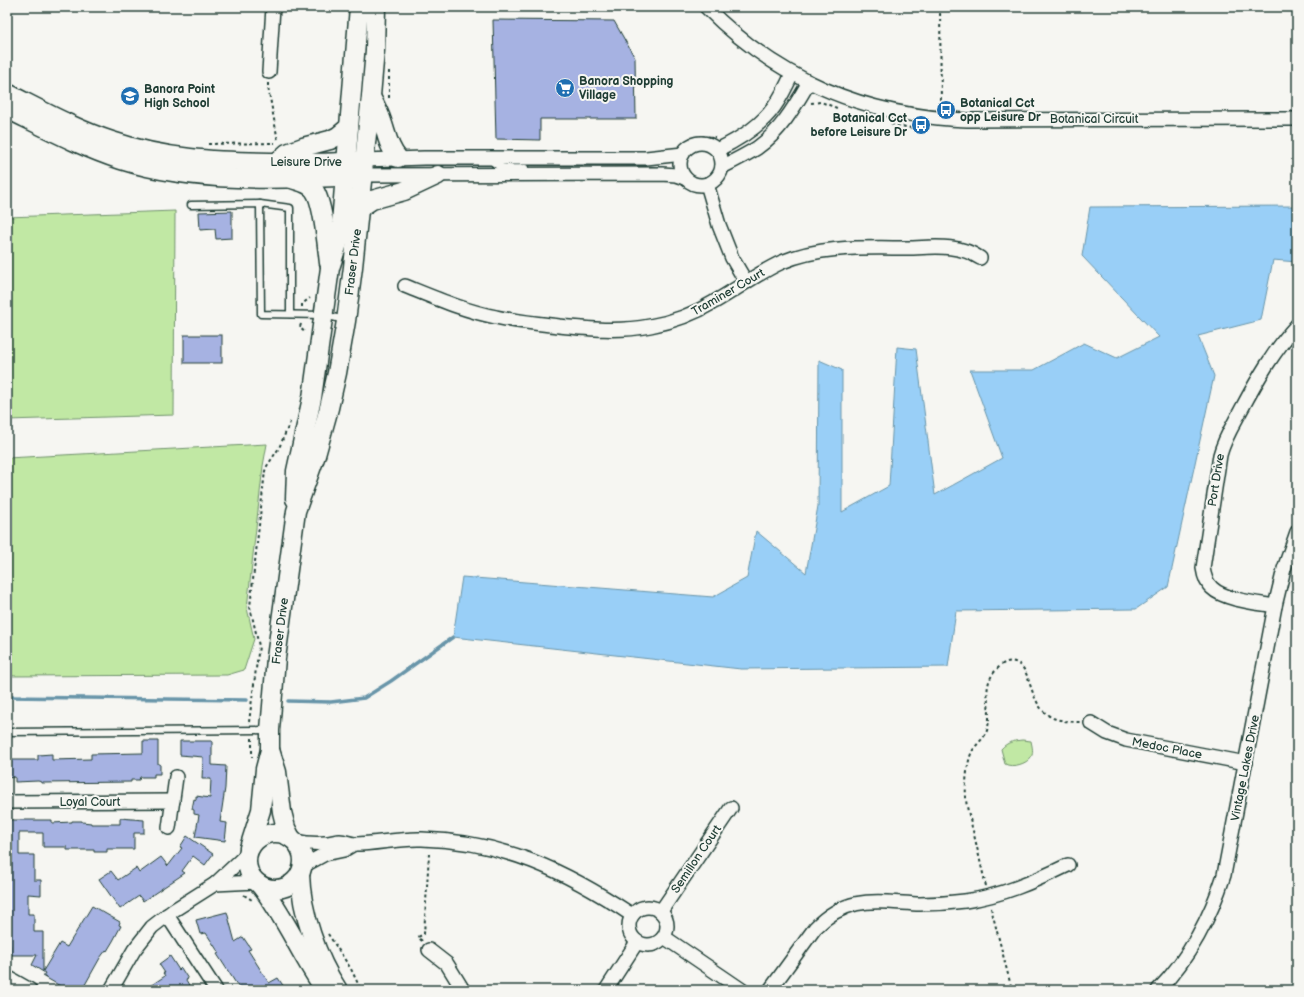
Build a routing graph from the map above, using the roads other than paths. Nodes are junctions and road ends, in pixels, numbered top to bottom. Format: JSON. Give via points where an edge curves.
{"nodes":[{"id":1,"x":272,"y":7,"type":"edge"},
{"id":2,"x":359,"y":7,"type":"edge"},
{"id":3,"x":376,"y":7,"type":"edge"},
{"id":4,"x":706,"y":7,"type":"edge"},
{"id":5,"x":269,"y":72,"type":"road end"},
{"id":6,"x":792,"y":74,"type":"junction"},
{"id":7,"x":809,"y":82,"type":"junction"},
{"id":8,"x":7,"y":93,"type":"edge"},
{"id":9,"x":380,"y":98,"type":"junction"},
{"id":10,"x":7,"y":108,"type":"edge"},
{"id":11,"x":1297,"y":119,"type":"edge"},
{"id":12,"x":349,"y":127,"type":"junction"},
{"id":13,"x":718,"y":144,"type":"junction"},
{"id":14,"x":683,"y":149,"type":"junction"},
{"id":15,"x":398,"y":158,"type":"junction"},
{"id":16,"x":490,"y":158,"type":"junction"},
{"id":17,"x":277,"y":162,"type":"junction"},
{"id":18,"x":722,"y":167,"type":"junction"},
{"id":19,"x":355,"y":168,"type":"junction"},
{"id":20,"x":556,"y":174,"type":"junction"},
{"id":21,"x":438,"y":175,"type":"junction"},
{"id":22,"x":288,"y":178,"type":"junction"},
{"id":23,"x":685,"y":178,"type":"junction"},
{"id":24,"x":707,"y":184,"type":"junction"},
{"id":25,"x":260,"y":204,"type":"junction"},
{"id":26,"x":191,"y":205,"type":"dead end"},
{"id":27,"x":360,"y":208,"type":"junction"},
{"id":28,"x":980,"y":258,"type":"dead end"},
{"id":29,"x":330,"y":268,"type":"junction"},
{"id":30,"x":746,"y":282,"type":"junction"},
{"id":31,"x":405,"y":286,"type":"dead end"},
{"id":32,"x":290,"y":314,"type":"junction"},
{"id":33,"x":324,"y":316,"type":"junction"},
{"id":34,"x":346,"y":321,"type":"junction"},
{"id":35,"x":1297,"y":325,"type":"edge"},
{"id":36,"x":296,"y":511,"type":"junction"},
{"id":37,"x":1297,"y":532,"type":"edge"},
{"id":38,"x":1275,"y":606,"type":"junction"},
{"id":39,"x":1091,"y":723,"type":"road end"},
{"id":40,"x":270,"y":730,"type":"junction"},
{"id":41,"x":7,"y":732,"type":"edge"},
{"id":42,"x":270,"y":750,"type":"junction"},
{"id":43,"x":1246,"y":763,"type":"junction"},
{"id":44,"x":176,"y":777,"type":"dead end"},
{"id":45,"x":173,"y":801,"type":"junction"},
{"id":46,"x":7,"y":802,"type":"edge"},
{"id":47,"x":731,"y":808,"type":"dead end"},
{"id":48,"x":169,"y":828,"type":"dead end"},
{"id":49,"x":293,"y":840,"type":"junction"},
{"id":50,"x":354,"y":844,"type":"junction"},
{"id":51,"x":248,"y":851,"type":"junction"},
{"id":52,"x":1068,"y":864,"type":"dead end"},
{"id":53,"x":301,"y":870,"type":"junction"},
{"id":54,"x":215,"y":884,"type":"junction"},
{"id":55,"x":258,"y":884,"type":"junction"},
{"id":56,"x":661,"y":911,"type":"junction"},
{"id":57,"x":167,"y":915,"type":"junction"},
{"id":58,"x":632,"y":915,"type":"junction"},
{"id":59,"x":664,"y":937,"type":"junction"},
{"id":60,"x":638,"y":942,"type":"junction"},
{"id":61,"x":429,"y":950,"type":"road end"},
{"id":62,"x":7,"y":977,"type":"edge"},
{"id":63,"x":30,"y":990,"type":"edge"},
{"id":64,"x":111,"y":990,"type":"edge"},
{"id":65,"x":216,"y":990,"type":"edge"},
{"id":66,"x":325,"y":990,"type":"edge"},
{"id":67,"x":338,"y":990,"type":"edge"},
{"id":68,"x":463,"y":990,"type":"edge"},
{"id":69,"x":606,"y":990,"type":"edge"},
{"id":70,"x":742,"y":990,"type":"edge"},
{"id":71,"x":770,"y":990,"type":"edge"},
{"id":72,"x":1158,"y":990,"type":"edge"}],
"edges":[{"from":1,"to":5,"type":"street"},
{"from":2,"to":12,"type":"street","name":"Fraser Drive"},
{"from":3,"to":9,"type":"street","name":"Fraser Drive"},
{"from":4,"to":6,"type":"street","name":"Botanical Circuit","via":[[746,44]]},
{"from":6,"to":7,"type":"street","name":"Botanical Circuit"},
{"from":6,"to":13,"type":"street","via":[[774,107],[762,120],[731,144]]},
{"from":7,"to":11,"type":"street","name":"Botanical Circuit","via":[[867,105],[942,119]]},
{"from":7,"to":18,"type":"street","via":[[789,115],[767,140]]},
{"from":8,"to":17,"type":"street","name":"Leisure Drive","via":[[80,129],[138,149],[198,160]]},
{"from":9,"to":15,"type":"street","via":[[379,111],[389,144]]},
{"from":9,"to":19,"type":"street","name":"Fraser Drive"},
{"from":10,"to":22,"type":"street","name":"Leisure Drive","via":[[79,144],[127,161],[169,171],[196,174]]},
{"from":12,"to":17,"type":"street","via":[[330,140],[303,147]]},
{"from":12,"to":19,"type":"street","name":"Fraser Drive"},
{"from":13,"to":14,"type":"street","name":"Leisure Drive","via":[[699,144]]},
{"from":13,"to":18,"type":"street"},
{"from":14,"to":16,"type":"street","name":"Leisure Drive","via":[[661,157],[615,161]]},
{"from":14,"to":23,"type":"street","via":[[680,166]]},
{"from":15,"to":16,"type":"street","name":"Leisure Drive"},
{"from":15,"to":19,"type":"street","name":"Leisure Drive"},
{"from":16,"to":20,"type":"lane","via":[[500,168],[545,168]]},
{"from":17,"to":19,"type":"street","name":"Leisure Drive","via":[[324,163]]},
{"from":18,"to":24,"type":"street","via":[[717,178]]},
{"from":19,"to":21,"type":"street","name":"Leisure Drive"},
{"from":19,"to":22,"type":"street","name":"Leisure Drive"},
{"from":19,"to":27,"type":"street","name":"Fraser Drive"},
{"from":19,"to":29,"type":"street","name":"Fraser Drive"},
{"from":20,"to":21,"type":"street","name":"Leisure Drive"},
{"from":20,"to":23,"type":"street","name":"Leisure Drive","via":[[605,171],[676,175]]},
{"from":21,"to":27,"type":"street","via":[[404,191],[372,200]]},
{"from":22,"to":29,"type":"street","via":[[308,184],[318,196]]},
{"from":23,"to":24,"type":"street","name":"Leisure Drive","via":[[695,184]]},
{"from":24,"to":30,"type":"street","via":[[724,238]]},
{"from":25,"to":26,"type":"lane"},
{"from":25,"to":32,"type":"lane","via":[[290,208]]},
{"from":25,"to":32,"type":"lane","via":[[261,314]]},
{"from":27,"to":34,"type":"street","name":"Fraser Drive"},
{"from":28,"to":30,"type":"street","name":"Traminer Court","via":[[968,251],[942,247],[833,249],[794,258]]},
{"from":29,"to":33,"type":"street","name":"Fraser Drive"},
{"from":30,"to":31,"type":"street","name":"Traminer Court","via":[[714,303],[680,319],[649,326],[610,330],[496,317],[458,307]]},
{"from":32,"to":33,"type":"lane"},
{"from":33,"to":34,"type":"lane"},
{"from":33,"to":36,"type":"street","name":"Fraser Drive","via":[[312,398],[296,471]]},
{"from":34,"to":36,"type":"street","name":"Fraser Drive","via":[[329,408]]},
{"from":35,"to":38,"type":"street","name":"Port Drive","via":[[1271,358],[1222,446],[1203,568],[1209,584],[1220,594]]},
{"from":36,"to":40,"type":"street","name":"Fraser Drive","via":[[277,650]]},
{"from":37,"to":38,"type":"street","name":"Vintage Lakes Drive"},
{"from":38,"to":43,"type":"street","name":"Vintage Lakes Drive"},
{"from":39,"to":43,"type":"street","name":"Medoc Place","via":[[1111,735],[1126,740]]},
{"from":40,"to":41,"type":"lane"},
{"from":40,"to":42,"type":"street","name":"Fraser Drive"},
{"from":42,"to":49,"type":"street","name":"Fraser Drive","via":[[277,772],[286,828]]},
{"from":42,"to":51,"type":"street","name":"Fraser Drive","via":[[264,769],[261,810]]},
{"from":43,"to":72,"type":"street","name":"Vintage Lakes Drive","via":[[1229,853],[1218,893],[1198,935]]},
{"from":44,"to":45,"type":"street"},
{"from":45,"to":46,"type":"street","name":"Loyal Court"},
{"from":45,"to":48,"type":"street"},
{"from":47,"to":56,"type":"street","name":"Semillon Court"},
{"from":49,"to":50,"type":"street","via":[[312,843],[341,841]]},
{"from":49,"to":51,"type":"street","via":[[279,833],[268,834],[257,839]]},
{"from":49,"to":53,"type":"street","via":[[302,853]]},
{"from":50,"to":53,"type":"street","via":[[344,850],[325,854]]},
{"from":50,"to":58,"type":"street","via":[[421,839],[467,843],[506,851],[566,875]]},
{"from":51,"to":54,"type":"street"},
{"from":51,"to":55,"type":"street","via":[[248,870]]},
{"from":52,"to":71,"type":"street","via":[[1024,885],[989,897],[935,904],[870,902],[835,911],[815,928]]},
{"from":53,"to":55,"type":"street","via":[[292,883],[284,888],[269,888]]},
{"from":53,"to":67,"type":"street","via":[[302,902],[320,954]]},
{"from":54,"to":55,"type":"street"},
{"from":54,"to":57,"type":"street"},
{"from":55,"to":66,"type":"street","via":[[278,910]]},
{"from":56,"to":58,"type":"street","via":[[654,907],[646,907]]},
{"from":56,"to":59,"type":"street","via":[[668,924]]},
{"from":57,"to":64,"type":"street","via":[[145,935]]},
{"from":57,"to":65,"type":"street"},
{"from":58,"to":60,"type":"street","via":[[629,930]]},
{"from":59,"to":60,"type":"street","via":[[652,945]]},
{"from":59,"to":70,"type":"street"},
{"from":60,"to":69,"type":"street"},
{"from":61,"to":68,"type":"street","via":[[447,964]]},
{"from":62,"to":63,"type":"street"}]}
